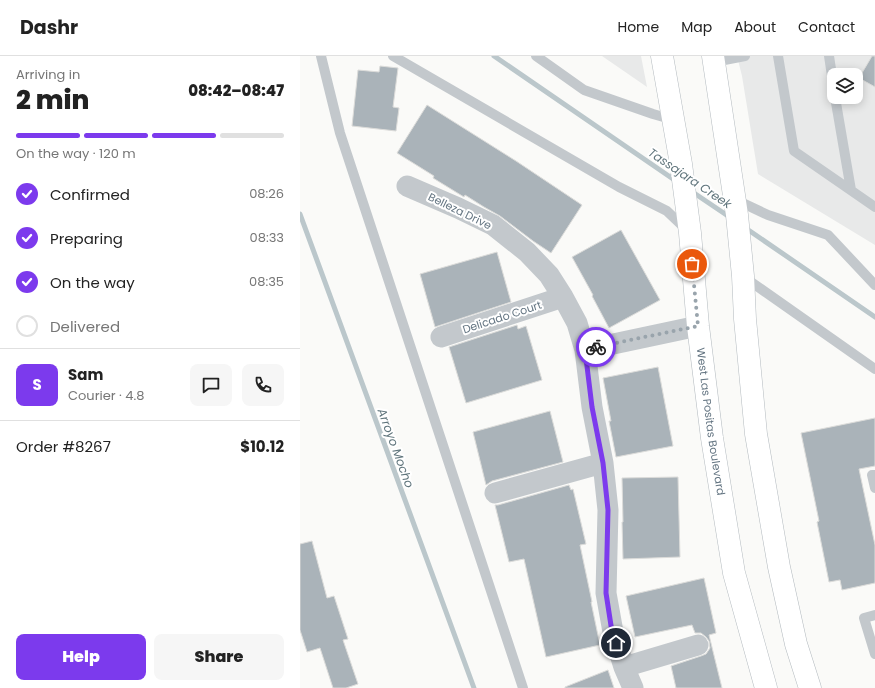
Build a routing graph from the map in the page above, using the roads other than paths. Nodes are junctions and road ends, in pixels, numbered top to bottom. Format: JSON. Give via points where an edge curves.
{"nodes":[{"id":1,"x":321,"y":56,"type":"edge"},
{"id":2,"x":393,"y":56,"type":"edge"},
{"id":3,"x":536,"y":56,"type":"edge"},
{"id":4,"x":662,"y":56,"type":"edge"},
{"id":5,"x":745,"y":56,"type":"edge"},
{"id":6,"x":778,"y":56,"type":"edge"},
{"id":7,"x":829,"y":56,"type":"edge"},
{"id":8,"x":713,"y":59,"type":"edge"},
{"id":9,"x":831,"y":68,"type":"edge"},
{"id":10,"x":836,"y":104,"type":"edge"},
{"id":11,"x":674,"y":120,"type":"junction"},
{"id":12,"x":407,"y":186,"type":"dead end"},
{"id":13,"x":850,"y":190,"type":"junction"},
{"id":14,"x":735,"y":207,"type":"junction"},
{"id":15,"x":875,"y":207,"type":"edge"},
{"id":16,"x":690,"y":233,"type":"junction"},
{"id":17,"x":743,"y":276,"type":"junction"},
{"id":18,"x":875,"y":284,"type":"edge"},
{"id":19,"x":563,"y":297,"type":"junction"},
{"id":20,"x":698,"y":326,"type":"junction"},
{"id":21,"x":441,"y":337,"type":"dead end"},
{"id":22,"x":585,"y":350,"type":"junction"},
{"id":23,"x":875,"y":369,"type":"edge"},
{"id":24,"x":603,"y":463,"type":"junction"},
{"id":25,"x":875,"y":475,"type":"edge"},
{"id":26,"x":875,"y":488,"type":"edge"},
{"id":27,"x":495,"y":493,"type":"dead end"},
{"id":28,"x":875,"y":615,"type":"edge"},
{"id":29,"x":698,"y":645,"type":"dead end"},
{"id":30,"x":875,"y":654,"type":"edge"},
{"id":31,"x":624,"y":667,"type":"junction"},
{"id":32,"x":523,"y":688,"type":"edge"},
{"id":33,"x":633,"y":688,"type":"edge"},
{"id":34,"x":766,"y":688,"type":"edge"},
{"id":35,"x":810,"y":688,"type":"edge"}],
"edges":[{"from":1,"to":32,"type":"lane","via":[[340,132]]},
{"from":2,"to":16,"type":"lane","via":[[618,187],[667,211]]},
{"from":3,"to":11,"type":"lane","via":[[584,90]]},
{"from":4,"to":11,"type":"main road","name":"West Las Positas Boulevard"},
{"from":5,"to":8,"type":"lane"},
{"from":6,"to":13,"type":"lane","via":[[794,151]]},
{"from":7,"to":9,"type":"lane"},
{"from":8,"to":14,"type":"main road"},
{"from":10,"to":13,"type":"lane"},
{"from":11,"to":16,"type":"main road","name":"West Las Positas Boulevard"},
{"from":12,"to":19,"type":"street","name":"Belleza Drive","via":[[493,226],[527,252],[549,275]]},
{"from":13,"to":15,"type":"lane"},
{"from":14,"to":17,"type":"main road"},
{"from":14,"to":18,"type":"lane","via":[[828,235]]},
{"from":16,"to":20,"type":"main road","name":"West Las Positas Boulevard"},
{"from":17,"to":23,"type":"lane"},
{"from":17,"to":35,"type":"main road","via":[[756,434],[779,567],[796,644]]},
{"from":19,"to":21,"type":"street","name":"Delicado Court"},
{"from":19,"to":22,"type":"street","name":"Belleza Drive","via":[[577,323]]},
{"from":20,"to":22,"type":"street"},
{"from":20,"to":34,"type":"main road","name":"West Las Positas Boulevard","via":[[712,438],[734,573]]},
{"from":22,"to":24,"type":"street","name":"Belleza Drive","via":[[592,407]]},
{"from":24,"to":27,"type":"street"},
{"from":24,"to":31,"type":"street","name":"Belleza Drive","via":[[608,510],[606,593],[612,632]]},
{"from":25,"to":26,"type":"lane","via":[[872,476]]},
{"from":28,"to":30,"type":"lane","via":[[864,618]]},
{"from":29,"to":31,"type":"street"},
{"from":31,"to":33,"type":"street","name":"Belleza Drive"}]}
